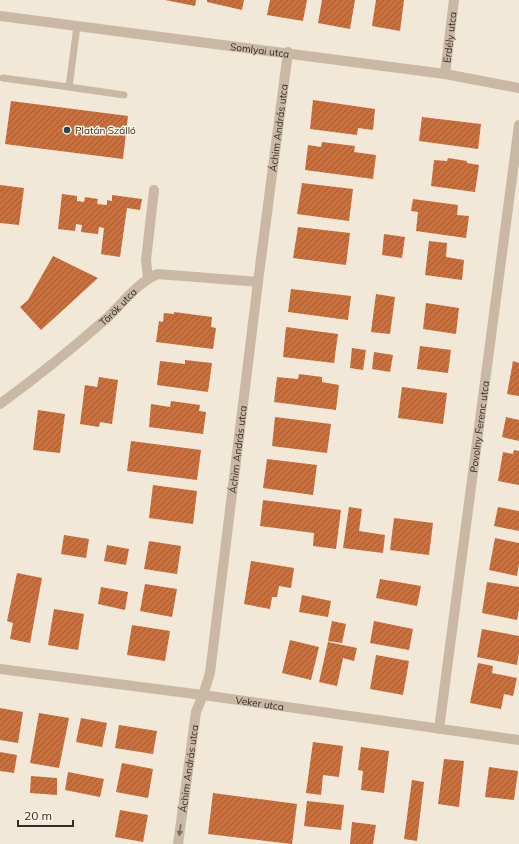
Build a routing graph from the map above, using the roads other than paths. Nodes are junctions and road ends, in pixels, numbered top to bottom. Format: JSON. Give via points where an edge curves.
{"nodes":[{"id":1,"x":454,"y":0,"type":"edge"},
{"id":2,"x":0,"y":16,"type":"edge"},
{"id":3,"x":77,"y":26,"type":"junction"},
{"id":4,"x":288,"y":52,"type":"junction"},
{"id":5,"x":444,"y":74,"type":"junction"},
{"id":6,"x":3,"y":78,"type":"dead end"},
{"id":7,"x":69,"y":88,"type":"junction"},
{"id":8,"x":519,"y":88,"type":"edge"},
{"id":9,"x":124,"y":95,"type":"dead end"},
{"id":10,"x":519,"y":125,"type":"edge"},
{"id":11,"x":154,"y":190,"type":"dead end"},
{"id":12,"x":148,"y":278,"type":"junction"},
{"id":13,"x":258,"y":282,"type":"junction"},
{"id":14,"x":0,"y":404,"type":"edge"},
{"id":15,"x":0,"y":668,"type":"edge"},
{"id":16,"x":203,"y":695,"type":"junction"},
{"id":17,"x":439,"y":728,"type":"junction"},
{"id":18,"x":519,"y":740,"type":"edge"},
{"id":19,"x":178,"y":844,"type":"edge"}],
"edges":[{"from":1,"to":5,"type":"street","name":"Erdély utca"},
{"from":2,"to":3,"type":"street","name":"Somlyai utca"},
{"from":3,"to":4,"type":"street","name":"Somlyai utca"},
{"from":3,"to":7,"type":"lane"},
{"from":4,"to":5,"type":"street","name":"Somlyai utca"},
{"from":4,"to":13,"type":"street","name":"Áchim András utca"},
{"from":5,"to":8,"type":"street","name":"Somlyai utca"},
{"from":6,"to":7,"type":"lane"},
{"from":7,"to":9,"type":"lane"},
{"from":10,"to":17,"type":"street","name":"Povolny Ferenc utca"},
{"from":11,"to":12,"type":"street","via":[[146,260]]},
{"from":12,"to":13,"type":"street","via":[[158,274]]},
{"from":12,"to":14,"type":"street","name":"Török utca","via":[[108,317],[44,372]]},
{"from":13,"to":16,"type":"street","name":"Áchim András utca","via":[[210,673]]},
{"from":15,"to":16,"type":"street","name":"Veker utca"},
{"from":16,"to":17,"type":"street","name":"Veker utca"},
{"from":16,"to":19,"type":"street","name":"Áchim András utca","one_way":true,"via":[[196,712]]},
{"from":17,"to":18,"type":"street","name":"Veker utca"}]}
